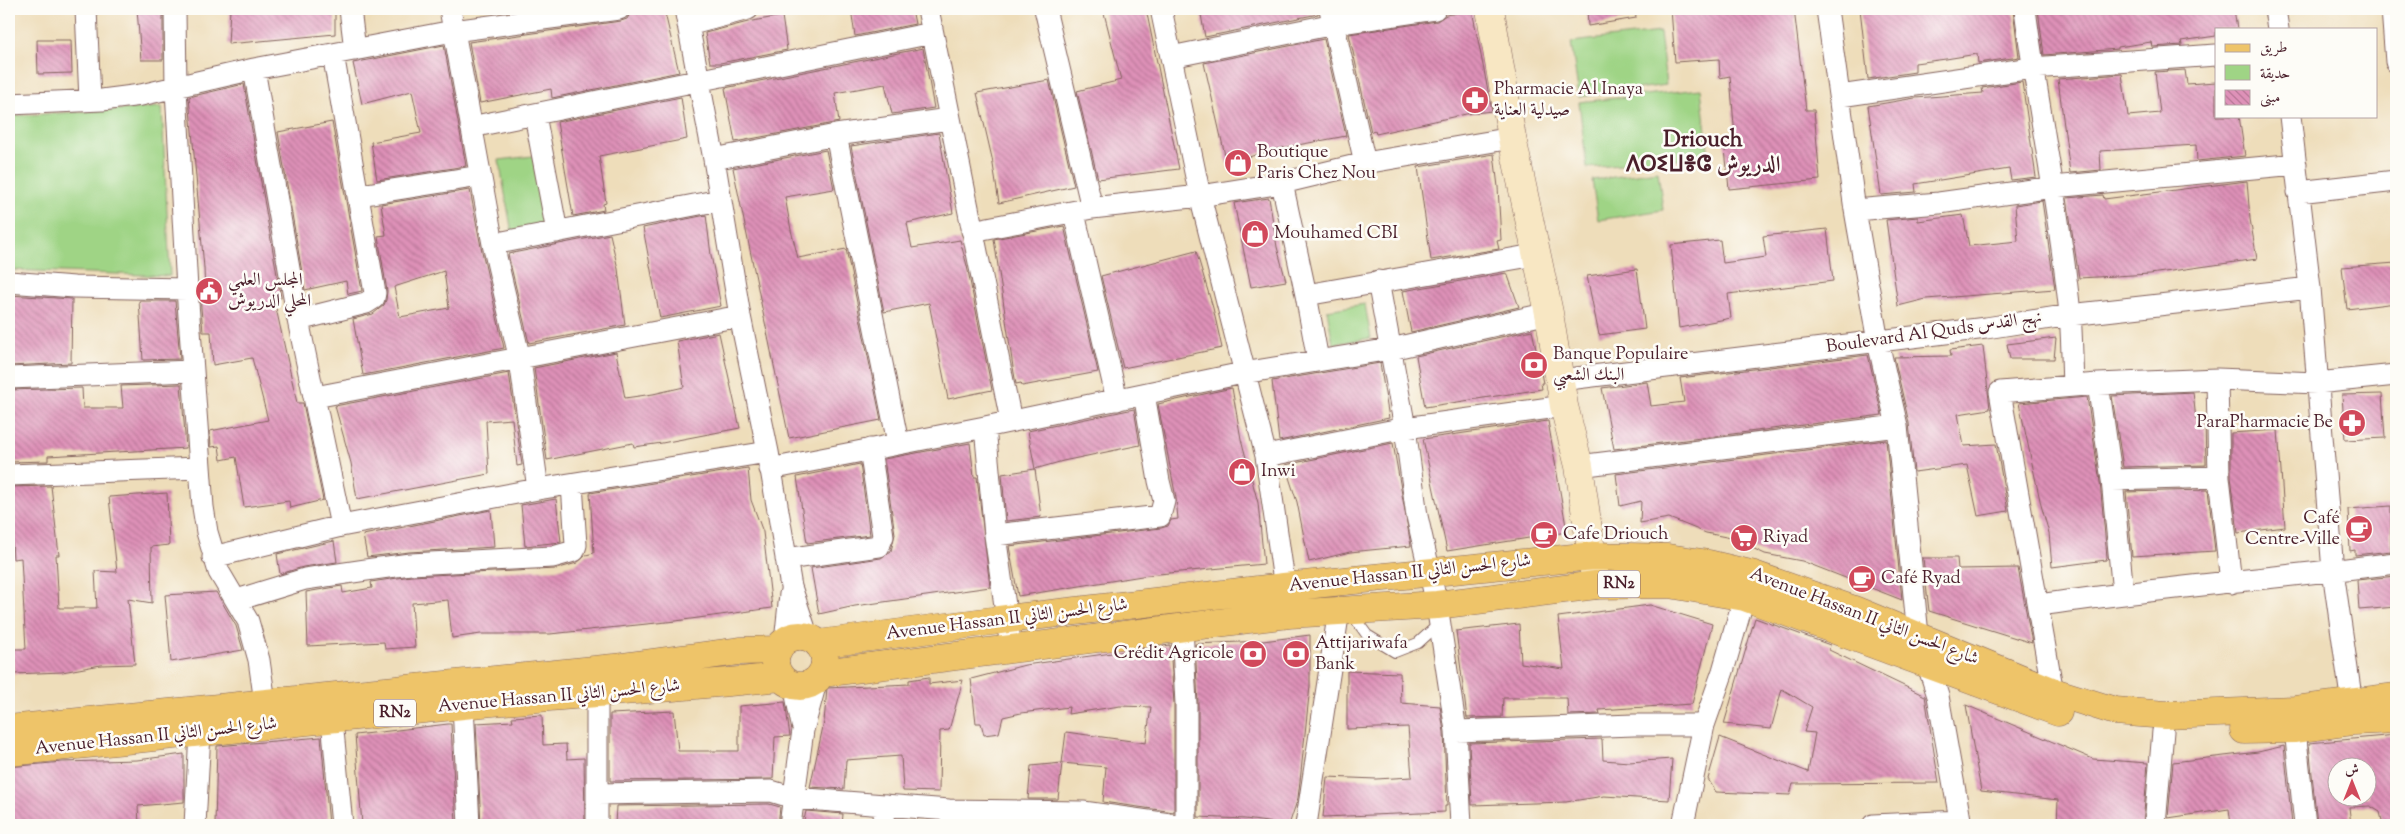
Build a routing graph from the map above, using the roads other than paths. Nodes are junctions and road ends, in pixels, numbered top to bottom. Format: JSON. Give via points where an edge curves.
{"nodes":[{"id":1,"x":86,"y":9,"type":"edge"},
{"id":2,"x":175,"y":9,"type":"edge"},
{"id":3,"x":350,"y":9,"type":"edge"},
{"id":4,"x":450,"y":9,"type":"edge"},
{"id":5,"x":619,"y":9,"type":"edge"},
{"id":6,"x":748,"y":9,"type":"edge"},
{"id":7,"x":928,"y":9,"type":"edge"},
{"id":8,"x":1045,"y":9,"type":"edge"},
{"id":9,"x":1161,"y":9,"type":"edge"},
{"id":10,"x":1435,"y":9,"type":"edge"},
{"id":11,"x":1490,"y":9,"type":"edge"},
{"id":12,"x":1827,"y":9,"type":"edge"},
{"id":13,"x":2025,"y":9,"type":"edge"},
{"id":14,"x":2275,"y":9,"type":"edge"},
{"id":15,"x":2392,"y":9,"type":"edge"},
{"id":16,"x":1332,"y":16,"type":"edge"},
{"id":17,"x":686,"y":17,"type":"edge"},
{"id":18,"x":2278,"y":28,"type":"edge"},
{"id":19,"x":453,"y":31,"type":"junction"},
{"id":20,"x":932,"y":33,"type":"junction"},
{"id":21,"x":355,"y":50,"type":"junction"},
{"id":22,"x":333,"y":54,"type":"junction"},
{"id":23,"x":2215,"y":55,"type":"edge"},
{"id":24,"x":1172,"y":56,"type":"junction"},
{"id":25,"x":2396,"y":62,"type":"edge"},
{"id":26,"x":2032,"y":68,"type":"junction"},
{"id":27,"x":254,"y":69,"type":"junction"},
{"id":28,"x":699,"y":82,"type":"junction"},
{"id":29,"x":176,"y":88,"type":"junction"},
{"id":30,"x":1840,"y":96,"type":"junction"},
{"id":31,"x":90,"y":100,"type":"junction"},
{"id":32,"x":9,"y":104,"type":"edge"},
{"id":33,"x":534,"y":115,"type":"junction"},
{"id":34,"x":2290,"y":118,"type":"edge"},
{"id":35,"x":949,"y":119,"type":"junction"},
{"id":36,"x":471,"y":127,"type":"junction"},
{"id":37,"x":836,"y":135,"type":"junction"},
{"id":38,"x":1512,"y":138,"type":"junction"},
{"id":39,"x":714,"y":159,"type":"junction"},
{"id":40,"x":1365,"y":163,"type":"junction"},
{"id":41,"x":2296,"y":164,"type":"junction"},
{"id":42,"x":480,"y":176,"type":"junction"},
{"id":43,"x":2396,"y":181,"type":"edge"},
{"id":44,"x":1282,"y":182,"type":"junction"},
{"id":45,"x":2053,"y":187,"type":"junction"},
{"id":46,"x":2298,"y":192,"type":"junction"},
{"id":47,"x":360,"y":195,"type":"junction"},
{"id":48,"x":1200,"y":196,"type":"junction"},
{"id":49,"x":720,"y":200,"type":"junction"},
{"id":50,"x":1083,"y":210,"type":"junction"},
{"id":51,"x":1855,"y":210,"type":"junction"},
{"id":52,"x":972,"y":231,"type":"junction"},
{"id":53,"x":557,"y":232,"type":"junction"},
{"id":54,"x":493,"y":244,"type":"junction"},
{"id":55,"x":1535,"y":255,"type":"junction"},
{"id":56,"x":1378,"y":281,"type":"junction"},
{"id":57,"x":9,"y":282,"type":"edge"},
{"id":58,"x":2310,"y":288,"type":"junction"},
{"id":59,"x":187,"y":289,"type":"junction"},
{"id":60,"x":1306,"y":295,"type":"junction"},
{"id":61,"x":1549,"y":313,"type":"junction"},
{"id":62,"x":2070,"y":315,"type":"junction"},
{"id":63,"x":740,"y":316,"type":"junction"},
{"id":64,"x":298,"y":320,"type":"junction"},
{"id":65,"x":1878,"y":342,"type":"junction"},
{"id":66,"x":1392,"y":349,"type":"junction"},
{"id":67,"x":520,"y":360,"type":"junction"},
{"id":68,"x":1318,"y":360,"type":"junction"},
{"id":69,"x":192,"y":371,"type":"junction"},
{"id":70,"x":1244,"y":373,"type":"junction"},
{"id":71,"x":2396,"y":375,"type":"edge"},
{"id":72,"x":9,"y":378,"type":"edge"},
{"id":73,"x":2217,"y":379,"type":"junction"},
{"id":74,"x":2317,"y":383,"type":"junction"},
{"id":75,"x":2098,"y":384,"type":"junction"},
{"id":76,"x":2073,"y":386,"type":"junction"},
{"id":77,"x":1562,"y":393,"type":"junction"},
{"id":78,"x":1144,"y":394,"type":"junction"},
{"id":79,"x":315,"y":398,"type":"junction"},
{"id":80,"x":1117,"y":400,"type":"junction"},
{"id":81,"x":1011,"y":421,"type":"junction"},
{"id":82,"x":1897,"y":426,"type":"junction"},
{"id":83,"x":985,"y":427,"type":"junction"},
{"id":84,"x":1405,"y":428,"type":"junction"},
{"id":85,"x":898,"y":443,"type":"junction"},
{"id":86,"x":870,"y":449,"type":"junction"},
{"id":87,"x":1266,"y":456,"type":"junction"},
{"id":88,"x":769,"y":460,"type":"junction"},
{"id":89,"x":1578,"y":466,"type":"junction"},
{"id":90,"x":199,"y":468,"type":"junction"},
{"id":91,"x":9,"y":476,"type":"edge"},
{"id":92,"x":2219,"y":477,"type":"junction"},
{"id":93,"x":2112,"y":480,"type":"junction"},
{"id":94,"x":572,"y":484,"type":"junction"},
{"id":95,"x":538,"y":489,"type":"junction"},
{"id":96,"x":341,"y":526,"type":"junction"},
{"id":97,"x":996,"y":534,"type":"junction"},
{"id":98,"x":1593,"y":556,"type":"junction"},
{"id":99,"x":213,"y":557,"type":"junction"},
{"id":100,"x":786,"y":559,"type":"junction"},
{"id":101,"x":2396,"y":563,"type":"edge"},
{"id":102,"x":2333,"y":571,"type":"junction"},
{"id":103,"x":1431,"y":573,"type":"junction"},
{"id":104,"x":2231,"y":583,"type":"junction"},
{"id":105,"x":1596,"y":585,"type":"junction"},
{"id":106,"x":1748,"y":585,"type":"junction"},
{"id":107,"x":1284,"y":586,"type":"junction"},
{"id":108,"x":2123,"y":593,"type":"junction"},
{"id":109,"x":237,"y":600,"type":"junction"},
{"id":110,"x":2039,"y":605,"type":"junction"},
{"id":111,"x":1344,"y":610,"type":"junction"},
{"id":112,"x":1289,"y":614,"type":"junction"},
{"id":113,"x":1439,"y":614,"type":"junction"},
{"id":114,"x":1007,"y":619,"type":"junction"},
{"id":115,"x":1182,"y":627,"type":"junction"},
{"id":116,"x":1918,"y":635,"type":"junction"},
{"id":117,"x":797,"y":643,"type":"junction"},
{"id":118,"x":1011,"y":648,"type":"junction"},
{"id":119,"x":1929,"y":665,"type":"junction"},
{"id":120,"x":803,"y":679,"type":"junction"},
{"id":121,"x":597,"y":693,"type":"junction"},
{"id":122,"x":2396,"y":697,"type":"edge"},
{"id":123,"x":2055,"y":702,"type":"junction"},
{"id":124,"x":463,"y":705,"type":"junction"},
{"id":125,"x":2354,"y":712,"type":"junction"},
{"id":126,"x":267,"y":714,"type":"junction"},
{"id":127,"x":2396,"y":719,"type":"edge"},
{"id":128,"x":332,"y":720,"type":"junction"},
{"id":129,"x":1704,"y":725,"type":"junction"},
{"id":130,"x":9,"y":729,"type":"edge"},
{"id":131,"x":2295,"y":730,"type":"junction"},
{"id":132,"x":1456,"y":731,"type":"junction"},
{"id":133,"x":2163,"y":731,"type":"junction"},
{"id":134,"x":200,"y":732,"type":"junction"},
{"id":135,"x":9,"y":752,"type":"edge"},
{"id":136,"x":598,"y":794,"type":"junction"},
{"id":137,"x":794,"y":798,"type":"junction"},
{"id":138,"x":884,"y":815,"type":"edge"},
{"id":139,"x":985,"y":817,"type":"edge"},
{"id":140,"x":1082,"y":819,"type":"edge"},
{"id":141,"x":1960,"y":823,"type":"edge"},
{"id":142,"x":195,"y":825,"type":"edge"},
{"id":143,"x":342,"y":825,"type":"edge"},
{"id":144,"x":469,"y":825,"type":"edge"},
{"id":145,"x":597,"y":825,"type":"edge"},
{"id":146,"x":790,"y":825,"type":"edge"},
{"id":147,"x":1177,"y":825,"type":"edge"},
{"id":148,"x":1186,"y":825,"type":"edge"},
{"id":149,"x":1306,"y":825,"type":"edge"},
{"id":150,"x":1461,"y":825,"type":"edge"},
{"id":151,"x":1684,"y":825,"type":"edge"},
{"id":152,"x":1874,"y":825,"type":"edge"},
{"id":153,"x":2155,"y":825,"type":"edge"},
{"id":154,"x":2305,"y":825,"type":"edge"}],
"edges":[{"from":1,"to":31,"type":"street"},
{"from":2,"to":29,"type":"street"},
{"from":3,"to":21,"type":"street"},
{"from":4,"to":19,"type":"street"},
{"from":5,"to":19,"type":"street"},
{"from":6,"to":17,"type":"street"},
{"from":7,"to":20,"type":"street"},
{"from":8,"to":50,"type":"street"},
{"from":9,"to":24,"type":"street"},
{"from":10,"to":16,"type":"street"},
{"from":11,"to":38,"type":"street"},
{"from":12,"to":30,"type":"street"},
{"from":13,"to":26,"type":"street"},
{"from":14,"to":18,"type":"street"},
{"from":15,"to":25,"type":"street"},
{"from":16,"to":24,"type":"street"},
{"from":16,"to":40,"type":"street"},
{"from":17,"to":28,"type":"street"},
{"from":19,"to":21,"type":"street"},
{"from":19,"to":36,"type":"street"},
{"from":20,"to":28,"type":"street"},
{"from":20,"to":35,"type":"street"},
{"from":21,"to":22,"type":"street"},
{"from":22,"to":27,"type":"street"},
{"from":22,"to":47,"type":"street"},
{"from":23,"to":26,"type":"street"},
{"from":24,"to":48,"type":"street"},
{"from":26,"to":30,"type":"street"},
{"from":26,"to":45,"type":"street"},
{"from":27,"to":29,"type":"street"},
{"from":27,"to":64,"type":"street"},
{"from":28,"to":33,"type":"street"},
{"from":28,"to":39,"type":"street"},
{"from":29,"to":31,"type":"street"},
{"from":29,"to":59,"type":"street"},
{"from":30,"to":51,"type":"street"},
{"from":31,"to":32,"type":"street"},
{"from":33,"to":36,"type":"street"},
{"from":33,"to":53,"type":"street"},
{"from":34,"to":41,"type":"street"},
{"from":35,"to":37,"type":"street"},
{"from":35,"to":52,"type":"street"},
{"from":36,"to":42,"type":"street"},
{"from":37,"to":39,"type":"street"},
{"from":37,"to":85,"type":"street"},
{"from":38,"to":40,"type":"street"},
{"from":38,"to":55,"type":"street"},
{"from":39,"to":49,"type":"street"},
{"from":40,"to":44,"type":"street"},
{"from":41,"to":45,"type":"street"},
{"from":41,"to":46,"type":"street"},
{"from":42,"to":47,"type":"street"},
{"from":42,"to":54,"type":"street"},
{"from":43,"to":46,"type":"street"},
{"from":44,"to":48,"type":"street"},
{"from":44,"to":60,"type":"street"},
{"from":45,"to":51,"type":"street","via":[[1939,203]]},
{"from":45,"to":62,"type":"street"},
{"from":46,"to":58,"type":"street"},
{"from":47,"to":64,"type":"street","via":[[375,284],[374,298],[366,303]]},
{"from":48,"to":50,"type":"street"},
{"from":48,"to":70,"type":"street"},
{"from":49,"to":53,"type":"street"},
{"from":49,"to":63,"type":"street"},
{"from":50,"to":52,"type":"street"},
{"from":50,"to":80,"type":"street"},
{"from":51,"to":65,"type":"street"},
{"from":52,"to":81,"type":"street"},
{"from":53,"to":54,"type":"street"},
{"from":54,"to":67,"type":"street"},
{"from":55,"to":56,"type":"street"},
{"from":55,"to":61,"type":"street"},
{"from":56,"to":60,"type":"street"},
{"from":56,"to":66,"type":"street"},
{"from":57,"to":59,"type":"street"},
{"from":58,"to":62,"type":"street","name":"Boulevard Al Quds نهج القدس"},
{"from":58,"to":74,"type":"street"},
{"from":59,"to":69,"type":"street"},
{"from":60,"to":68,"type":"street"},
{"from":61,"to":66,"type":"street"},
{"from":61,"to":77,"type":"street"},
{"from":62,"to":65,"type":"street","name":"Boulevard Al Quds نهج القدس"},
{"from":62,"to":76,"type":"street"},
{"from":63,"to":67,"type":"street"},
{"from":63,"to":88,"type":"street"},
{"from":64,"to":79,"type":"street"},
{"from":65,"to":77,"type":"street","name":"Boulevard Al Quds نهج القدس"},
{"from":65,"to":82,"type":"street"},
{"from":66,"to":68,"type":"street"},
{"from":66,"to":84,"type":"street"},
{"from":67,"to":79,"type":"street"},
{"from":67,"to":95,"type":"street"},
{"from":68,"to":70,"type":"street"},
{"from":69,"to":72,"type":"street"},
{"from":69,"to":90,"type":"street"},
{"from":70,"to":78,"type":"street"},
{"from":70,"to":87,"type":"street"},
{"from":71,"to":74,"type":"street"},
{"from":73,"to":74,"type":"street"},
{"from":73,"to":75,"type":"street"},
{"from":73,"to":92,"type":"street"},
{"from":74,"to":102,"type":"street"},
{"from":75,"to":76,"type":"street"},
{"from":75,"to":93,"type":"street"},
{"from":76,"to":110,"type":"street","via":[[2000,392]]},
{"from":77,"to":84,"type":"street","name":"Boulevard Al Quds نهج القدس"},
{"from":77,"to":89,"type":"street"},
{"from":78,"to":80,"type":"street"},
{"from":78,"to":97,"type":"street","via":[[1164,502],[1160,516]]},
{"from":79,"to":96,"type":"street"},
{"from":80,"to":81,"type":"street"},
{"from":81,"to":83,"type":"street"},
{"from":82,"to":89,"type":"street"},
{"from":82,"to":116,"type":"street"},
{"from":83,"to":85,"type":"street"},
{"from":83,"to":97,"type":"street"},
{"from":84,"to":87,"type":"street","name":"Boulevard Al Quds نهج القدس"},
{"from":84,"to":103,"type":"street","via":[[1417,516]]},
{"from":85,"to":86,"type":"street"},
{"from":86,"to":88,"type":"street"},
{"from":86,"to":100,"type":"street","via":[[883,536],[879,546]]},
{"from":87,"to":107,"type":"street"},
{"from":88,"to":94,"type":"street"},
{"from":88,"to":100,"type":"street"},
{"from":89,"to":98,"type":"street"},
{"from":90,"to":91,"type":"street"},
{"from":90,"to":99,"type":"street","via":[[206,532]]},
{"from":92,"to":93,"type":"street"},
{"from":92,"to":104,"type":"street"},
{"from":93,"to":108,"type":"street"},
{"from":94,"to":95,"type":"street"},
{"from":94,"to":109,"type":"street","via":[[574,551],[553,557],[410,564],[366,570],[305,579]]},
{"from":95,"to":96,"type":"street"},
{"from":96,"to":99,"type":"street"},
{"from":97,"to":114,"type":"street"},
{"from":98,"to":103,"type":"main road","name":"Avenue Hassan II شارع الحسن الثاني","number":"RN2"},
{"from":98,"to":105,"type":"street"},
{"from":98,"to":106,"type":"main road","name":"Avenue Hassan II شارع الحسن الثاني","number":"RN2","via":[[1668,558],[1709,564]]},
{"from":99,"to":109,"type":"street"},
{"from":100,"to":117,"type":"street"},
{"from":101,"to":102,"type":"street"},
{"from":102,"to":104,"type":"street"},
{"from":102,"to":125,"type":"street"},
{"from":103,"to":107,"type":"main road","name":"Avenue Hassan II شارع الحسن الثاني","number":"RN2"},
{"from":103,"to":113,"type":"street"},
{"from":104,"to":108,"type":"street"},
{"from":105,"to":106,"type":"main road","name":"Avenue Hassan II شارع الحسن الثاني","number":"RN2"},
{"from":105,"to":113,"type":"main road","name":"Avenue Hassan II شارع الحسن الثاني","number":"RN2"},
{"from":106,"to":116,"type":"main road","name":"Avenue Hassan II شارع الحسن الثاني","number":"RN2","via":[[1845,606]]},
{"from":106,"to":119,"type":"main road","name":"Avenue Hassan II شارع الحسن الثاني","number":"RN2"},
{"from":106,"to":129,"type":"street"},
{"from":107,"to":112,"type":"street"},
{"from":107,"to":114,"type":"main road","name":"Avenue Hassan II شارع الحسن الثاني","number":"RN2"},
{"from":108,"to":110,"type":"street"},
{"from":109,"to":126,"type":"street","via":[[248,621],[259,660]]},
{"from":110,"to":123,"type":"street"},
{"from":111,"to":112,"type":"main road","name":"Avenue Hassan II شارع الحسن الثاني","number":"RN2"},
{"from":111,"to":113,"type":"main road","name":"Avenue Hassan II شارع الحسن الثاني","number":"RN2"},
{"from":111,"to":113,"type":"lane","via":[[1367,635],[1395,652],[1418,643]]},
{"from":111,"to":149,"type":"street"},
{"from":112,"to":115,"type":"main road","name":"Avenue Hassan II شارع الحسن الثاني","number":"RN2"},
{"from":113,"to":132,"type":"street"},
{"from":114,"to":117,"type":"main road","name":"Avenue Hassan II شارع الحسن الثاني","number":"RN2"},
{"from":114,"to":118,"type":"street"},
{"from":115,"to":118,"type":"main road","name":"Avenue Hassan II شارع الحسن الثاني","number":"RN2"},
{"from":115,"to":148,"type":"street"},
{"from":116,"to":119,"type":"street"},
{"from":116,"to":123,"type":"main road","name":"Avenue Hassan II شارع الحسن الثاني","number":"RN2"},
{"from":117,"to":120,"type":"main road","via":[[824,658]]},
{"from":117,"to":120,"type":"main road","via":[[775,659],[776,669]]},
{"from":117,"to":126,"type":"main road","name":"Avenue Hassan II شارع الحسن الثاني","number":"RN2"},
{"from":118,"to":120,"type":"main road","name":"Avenue Hassan II شارع الحسن الثاني","number":"RN2"},
{"from":119,"to":123,"type":"main road","name":"Avenue Hassan II شارع الحسن الثاني","number":"RN2"},
{"from":119,"to":141,"type":"street","via":[[1944,724]]},
{"from":120,"to":121,"type":"main road","name":"Avenue Hassan II شارع الحسن الثاني","number":"RN2"},
{"from":120,"to":137,"type":"street","via":[[803,730]]},
{"from":121,"to":124,"type":"main road","name":"Avenue Hassan II شارع الحسن الثاني","number":"RN2"},
{"from":121,"to":136,"type":"street"},
{"from":122,"to":125,"type":"main road","name":"Avenue Hassan II شارع الحسن الثاني","number":"RN2"},
{"from":123,"to":125,"type":"main road","name":"Avenue Hassan II شارع الحسن الثاني","number":"RN2","via":[[2139,714],[2295,710]]},
{"from":123,"to":133,"type":"main road","name":"Avenue Hassan II شارع الحسن الثاني","number":"RN2","via":[[2112,726]]},
{"from":124,"to":128,"type":"main road","name":"Avenue Hassan II شارع الحسن الثاني","number":"RN2"},
{"from":124,"to":144,"type":"street"},
{"from":125,"to":127,"type":"main road","name":"Avenue Hassan II شارع الحسن الثاني","number":"RN2"},
{"from":125,"to":131,"type":"main road","name":"Avenue Hassan II شارع الحسن الثاني","number":"RN2"},
{"from":126,"to":128,"type":"main road","name":"Avenue Hassan II شارع الحسن الثاني","number":"RN2"},
{"from":126,"to":130,"type":"main road","name":"Avenue Hassan II شارع الحسن الثاني","number":"RN2"},
{"from":126,"to":134,"type":"main road","name":"Avenue Hassan II شارع الحسن الثاني","number":"RN2"},
{"from":128,"to":143,"type":"street"},
{"from":129,"to":132,"type":"street"},
{"from":129,"to":151,"type":"street"},
{"from":131,"to":133,"type":"main road","name":"Avenue Hassan II شارع الحسن الثاني","number":"RN2"},
{"from":131,"to":154,"type":"street"},
{"from":132,"to":150,"type":"street"},
{"from":133,"to":153,"type":"street"},
{"from":134,"to":135,"type":"main road","name":"Avenue Hassan II شارع الحسن الثاني","number":"RN2"},
{"from":134,"to":142,"type":"street"},
{"from":136,"to":137,"type":"street","via":[[772,791]]},
{"from":136,"to":145,"type":"street"},
{"from":137,"to":138,"type":"street"},
{"from":137,"to":146,"type":"street"},
{"from":138,"to":139,"type":"street","via":[[949,810]]},
{"from":139,"to":140,"type":"street","via":[[1032,813]]},
{"from":140,"to":147,"type":"street"},
{"from":141,"to":152,"type":"street"}]}
